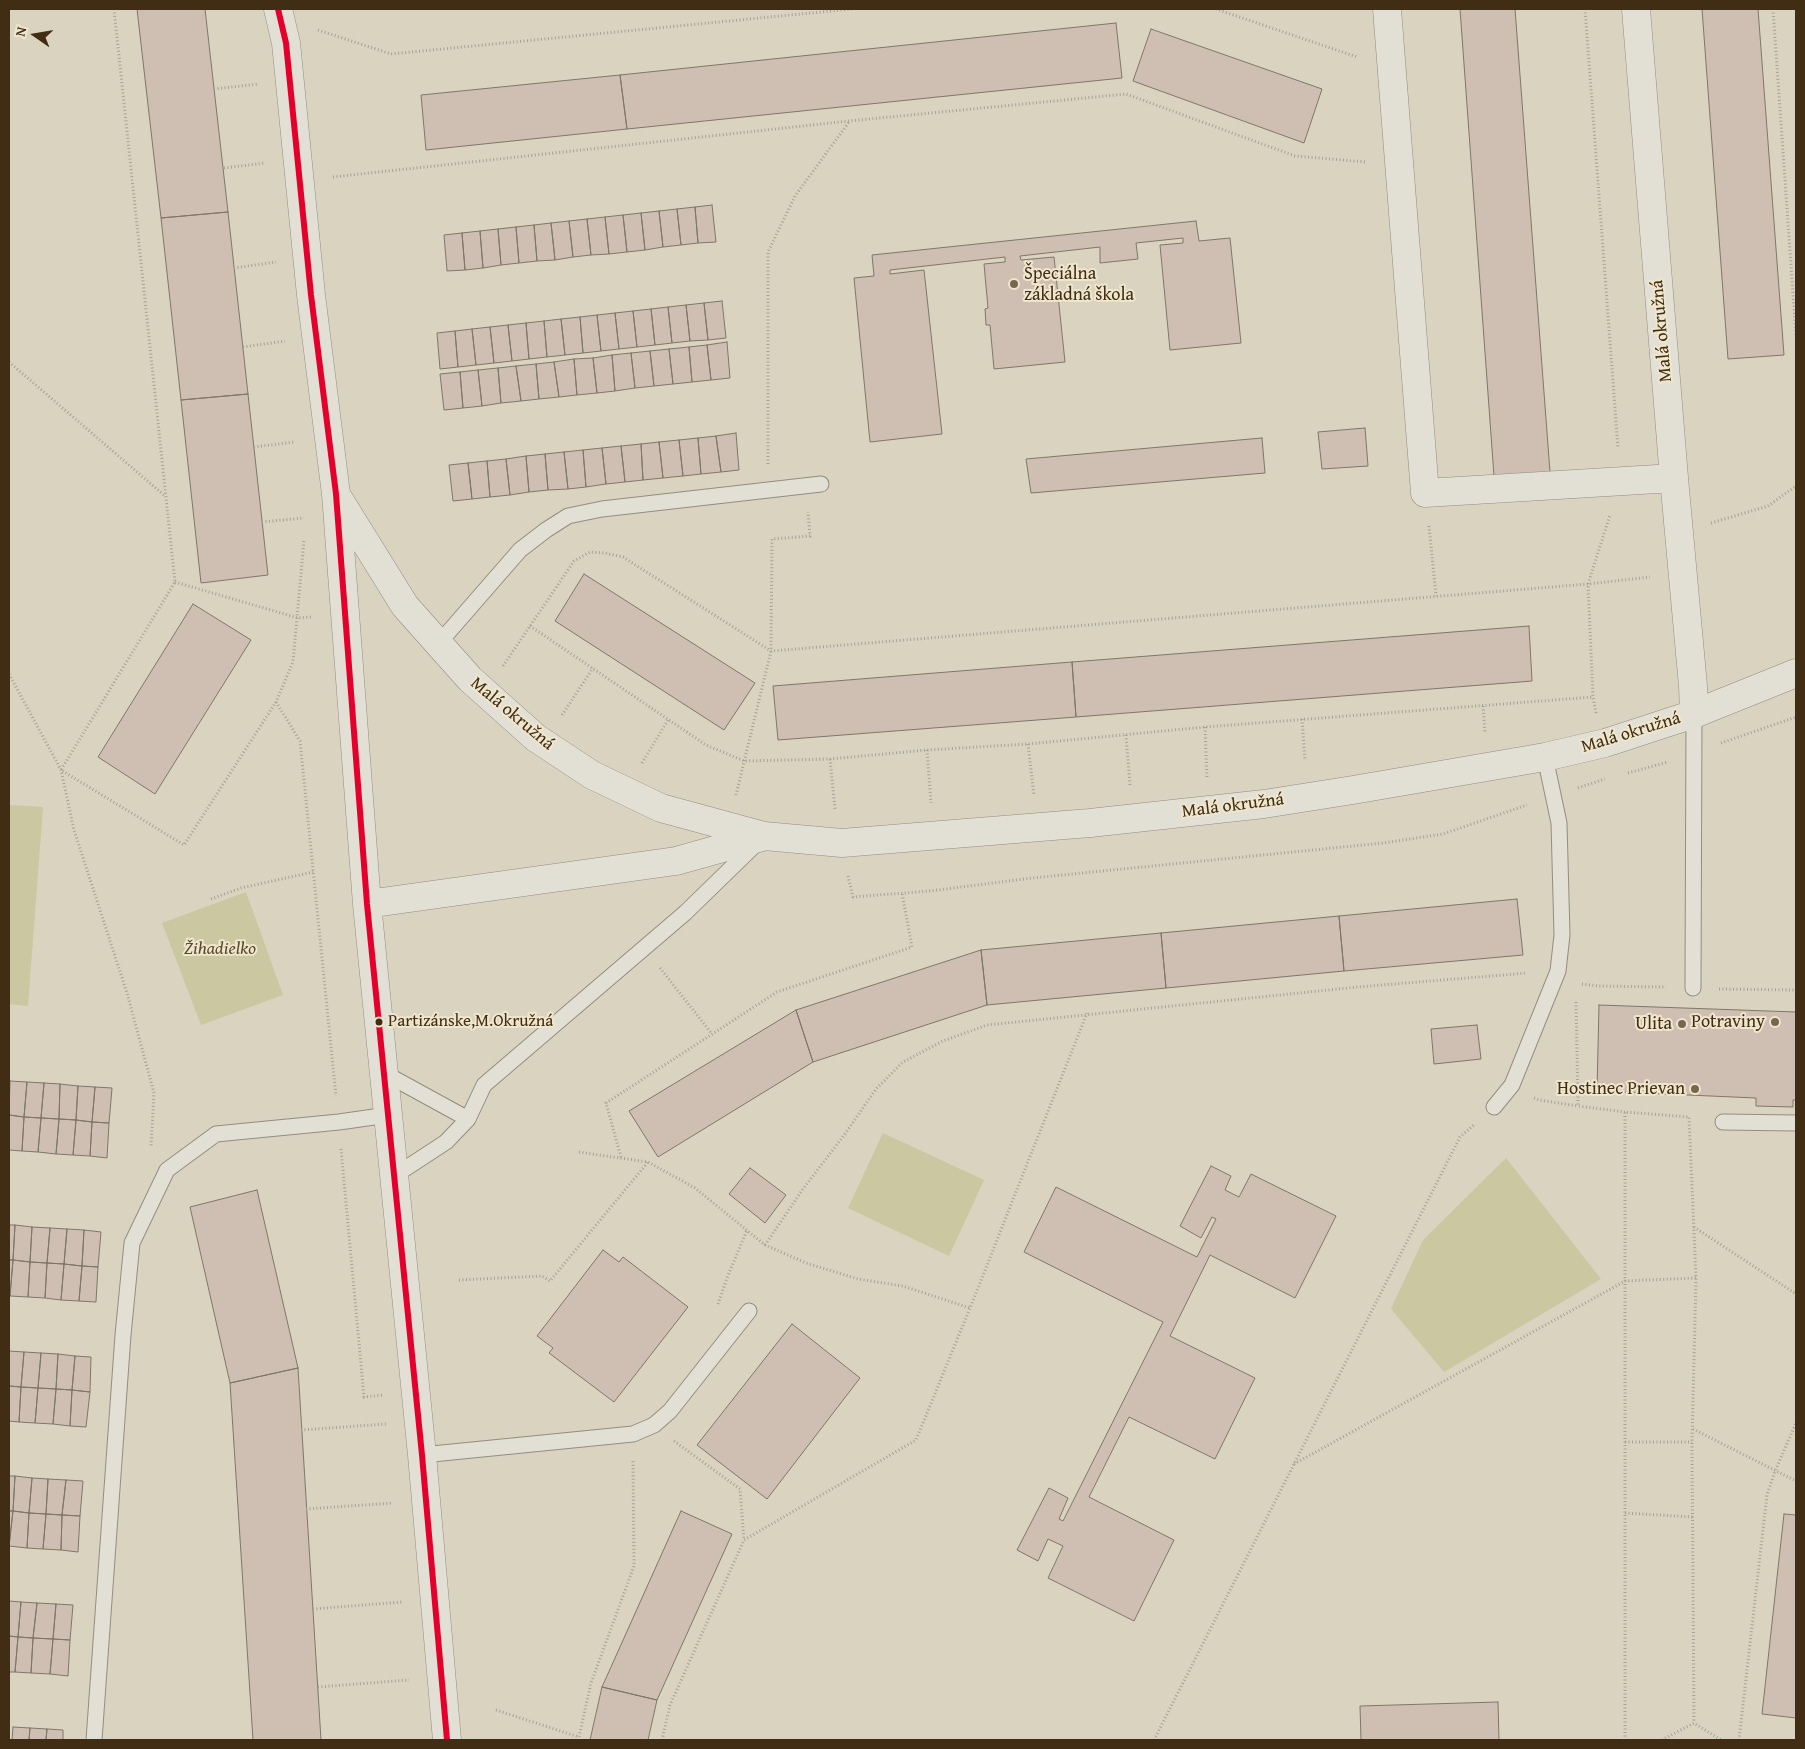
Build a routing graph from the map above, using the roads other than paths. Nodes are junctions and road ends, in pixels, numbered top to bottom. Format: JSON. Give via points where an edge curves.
{"nodes":[{"id":1,"x":278,"y":9,"type":"edge"},
{"id":2,"x":288,"y":9,"type":"edge"},
{"id":3,"x":1387,"y":9,"type":"edge"},
{"id":4,"x":1636,"y":9,"type":"edge"},
{"id":5,"x":286,"y":43,"type":"junction"},
{"id":6,"x":1674,"y":478,"type":"junction"},
{"id":7,"x":821,"y":484,"type":"dead end"},
{"id":8,"x":336,"y":494,"type":"junction"},
{"id":9,"x":438,"y":643,"type":"junction"},
{"id":10,"x":1796,"y":673,"type":"edge"},
{"id":11,"x":1694,"y":714,"type":"junction"},
{"id":12,"x":1545,"y":757,"type":"junction"},
{"id":13,"x":764,"y":836,"type":"junction"},
{"id":14,"x":367,"y":904,"type":"junction"},
{"id":15,"x":1692,"y":988,"type":"dead end"},
{"id":16,"x":384,"y":1073,"type":"junction"},
{"id":17,"x":1494,"y":1107,"type":"road end"},
{"id":18,"x":388,"y":1116,"type":"junction"},
{"id":19,"x":468,"y":1119,"type":"junction"},
{"id":20,"x":1723,"y":1122,"type":"dead end"},
{"id":21,"x":1796,"y":1123,"type":"edge"},
{"id":22,"x":394,"y":1176,"type":"junction"},
{"id":23,"x":749,"y":1311,"type":"dead end"},
{"id":24,"x":422,"y":1455,"type":"junction"},
{"id":25,"x":94,"y":1740,"type":"edge"},
{"id":26,"x":447,"y":1740,"type":"edge"}],
"edges":[{"from":1,"to":5,"type":"street"},
{"from":2,"to":5,"type":"street"},
{"from":3,"to":6,"type":"street","via":[[1425,493]]},
{"from":4,"to":6,"type":"street","name":"Malá okružná"},
{"from":5,"to":8,"type":"street","via":[[311,295]]},
{"from":6,"to":11,"type":"street","name":"Malá okružná"},
{"from":7,"to":9,"type":"lane","via":[[602,509],[568,516],[520,550]]},
{"from":8,"to":9,"type":"street","name":"Malá okružná","via":[[405,606]]},
{"from":8,"to":14,"type":"street"},
{"from":9,"to":13,"type":"street","name":"Malá okružná","via":[[470,679],[536,738],[592,775],[661,808]]},
{"from":10,"to":11,"type":"street","name":"Malá okružná"},
{"from":11,"to":12,"type":"street","name":"Malá okružná","via":[[1605,743]]},
{"from":11,"to":15,"type":"lane"},
{"from":12,"to":13,"type":"street","name":"Malá okružná","via":[[1264,804],[1090,823],[842,843]]},
{"from":12,"to":17,"type":"lane","via":[[1559,823],[1562,935],[1558,971],[1512,1085]]},
{"from":13,"to":14,"type":"street","name":"Malá okružná","via":[[676,861]]},
{"from":13,"to":19,"type":"lane","via":[[685,913],[484,1085]]},
{"from":14,"to":16,"type":"street"},
{"from":16,"to":18,"type":"street"},
{"from":16,"to":19,"type":"lane"},
{"from":18,"to":22,"type":"street"},
{"from":18,"to":25,"type":"lane","via":[[216,1134],[167,1170],[132,1243]]},
{"from":19,"to":22,"type":"lane","via":[[446,1142]]},
{"from":20,"to":21,"type":"lane"},
{"from":22,"to":24,"type":"street"},
{"from":23,"to":24,"type":"lane","via":[[670,1411],[654,1425],[632,1434]]},
{"from":24,"to":26,"type":"street"}]}
